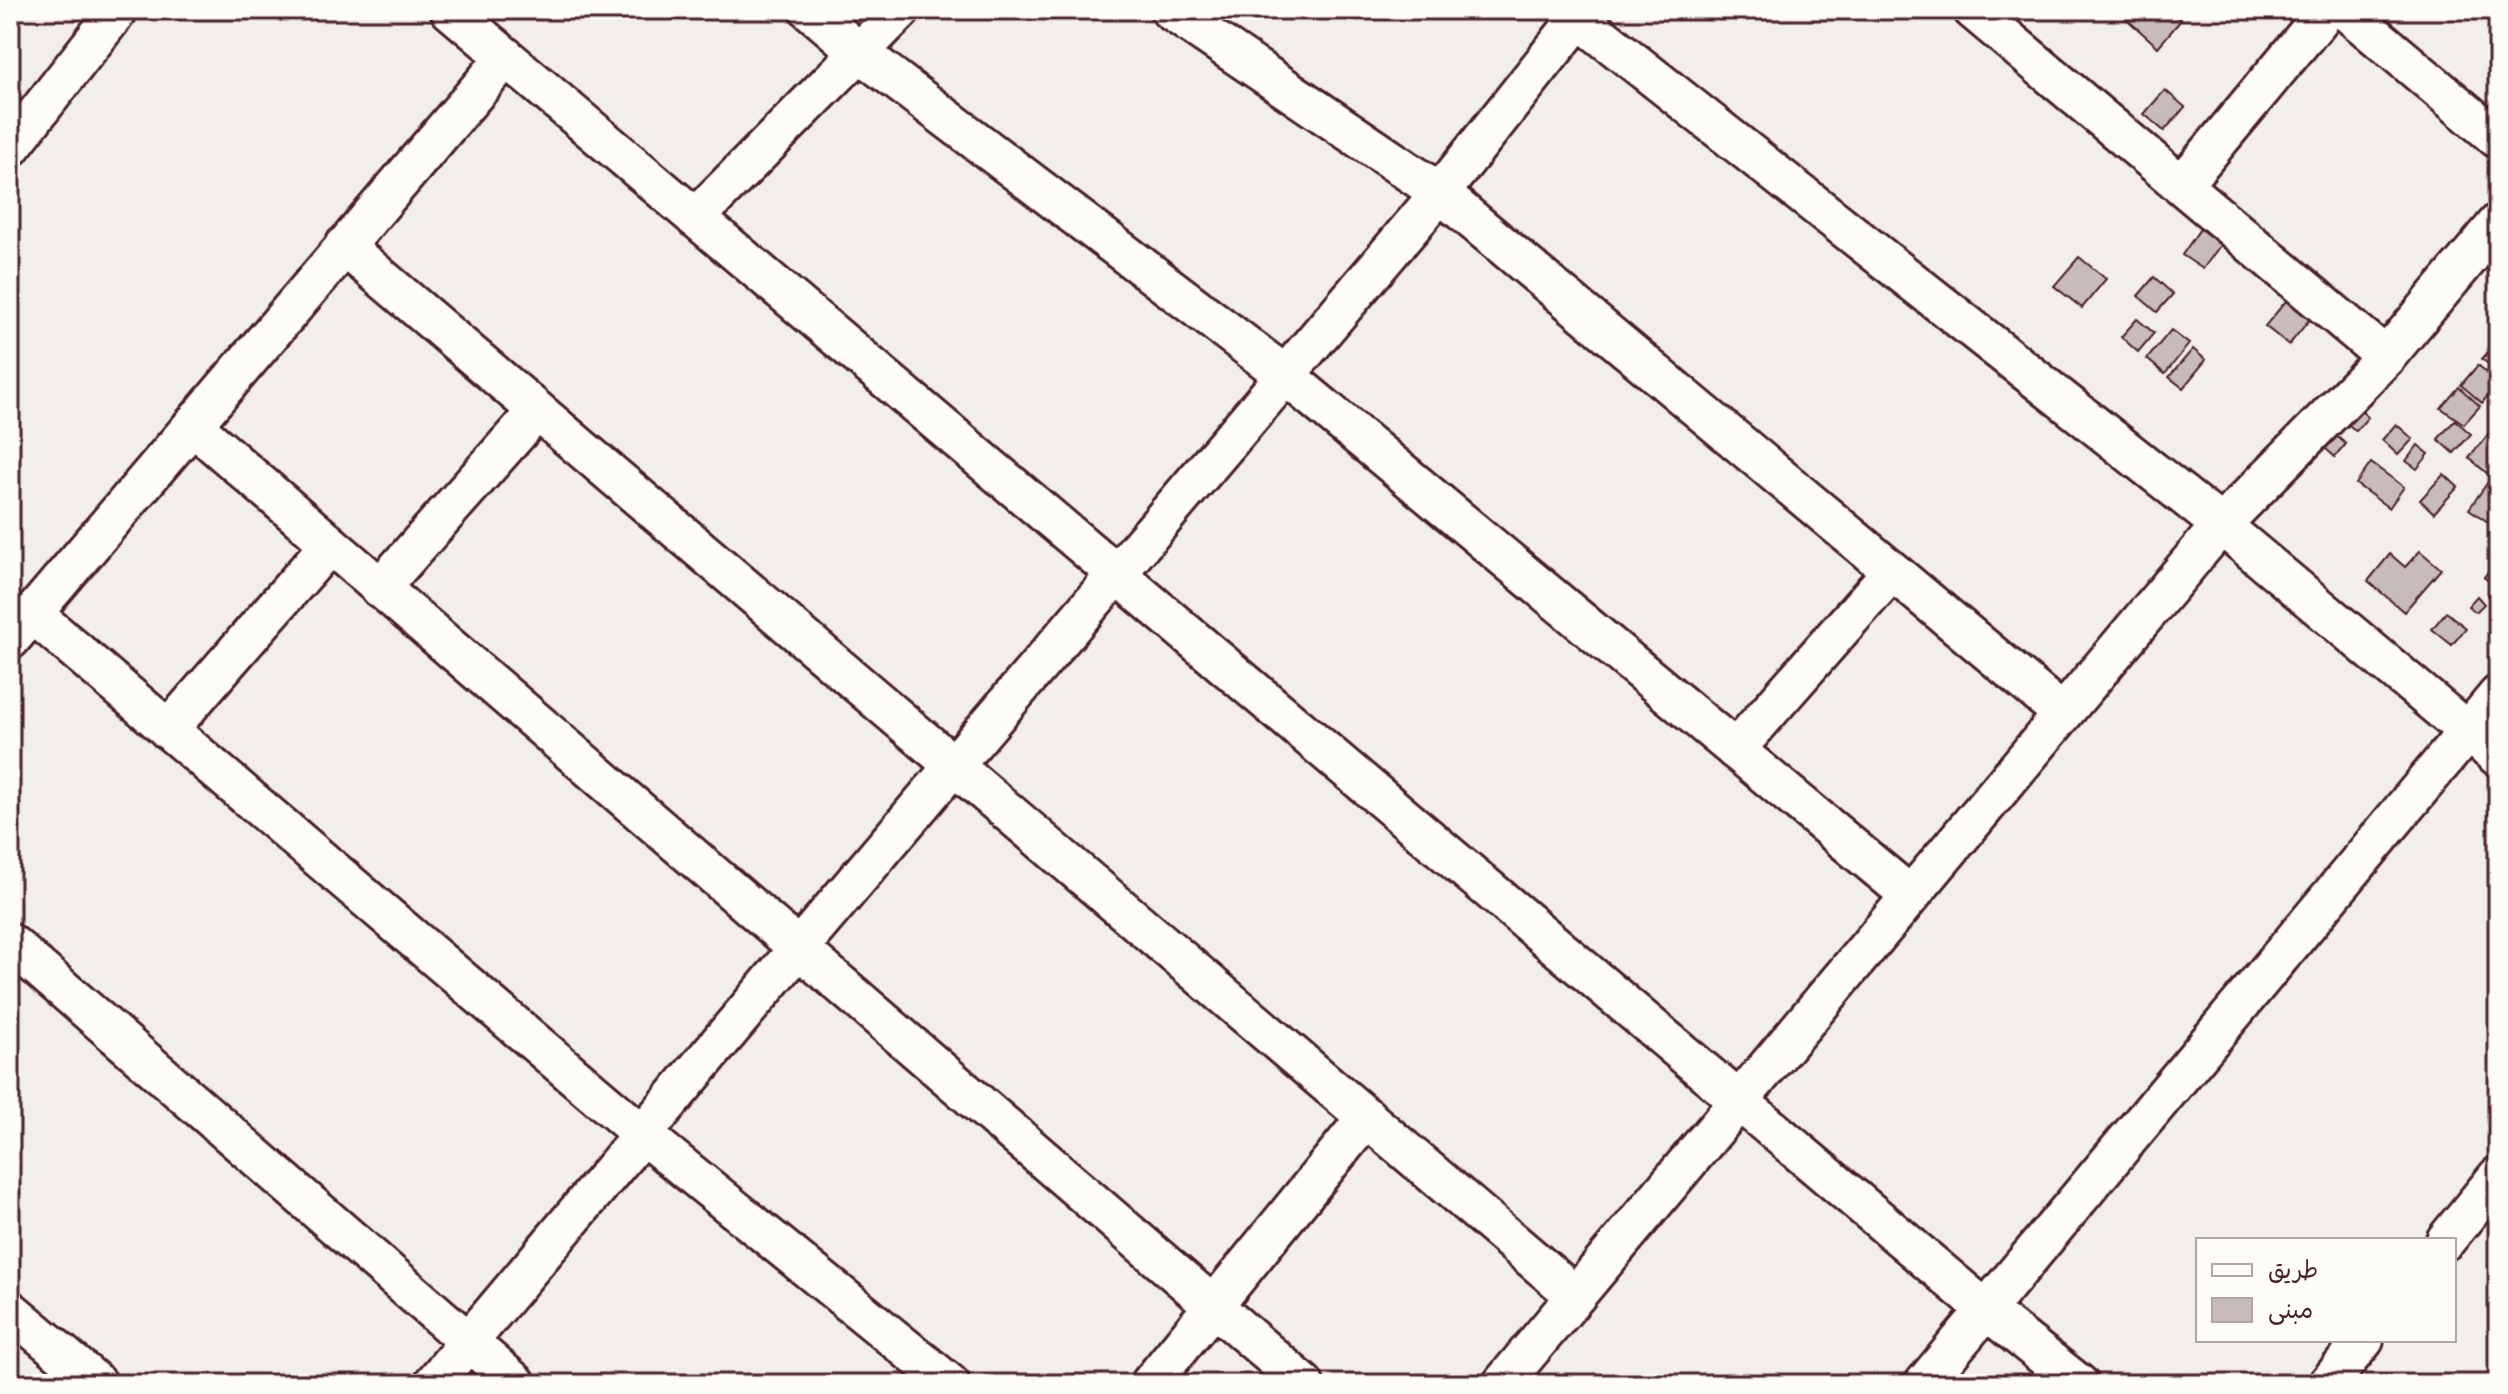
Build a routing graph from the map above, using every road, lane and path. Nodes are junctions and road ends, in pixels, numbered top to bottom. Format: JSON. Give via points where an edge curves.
{"nodes":[{"id":1,"x":118,"y":10,"type":"edge"},
{"id":2,"x":450,"y":10,"type":"edge"},
{"id":3,"x":810,"y":10,"type":"edge"},
{"id":4,"x":901,"y":10,"type":"edge"},
{"id":5,"x":1170,"y":10,"type":"edge"},
{"id":6,"x":1973,"y":10,"type":"edge"},
{"id":7,"x":2327,"y":10,"type":"edge"},
{"id":8,"x":2345,"y":10,"type":"edge"},
{"id":9,"x":1577,"y":13,"type":"edge"},
{"id":10,"x":859,"y":52,"type":"junction"},
{"id":11,"x":506,"y":57,"type":"junction"},
{"id":12,"x":2498,"y":139,"type":"edge"},
{"id":13,"x":12,"y":143,"type":"edge"},
{"id":14,"x":2182,"y":185,"type":"junction"},
{"id":15,"x":1440,"y":193,"type":"junction"},
{"id":16,"x":695,"y":218,"type":"junction"},
{"id":17,"x":2498,"y":223,"type":"edge"},
{"id":18,"x":344,"y":246,"type":"junction"},
{"id":19,"x":2386,"y":357,"type":"junction"},
{"id":20,"x":1285,"y":375,"type":"junction"},
{"id":21,"x":537,"y":411,"type":"junction"},
{"id":22,"x":193,"y":426,"type":"junction"},
{"id":23,"x":2221,"y":525,"type":"junction"},
{"id":24,"x":330,"y":544,"type":"junction"},
{"id":25,"x":1892,"y":571,"type":"junction"},
{"id":26,"x":1117,"y":575,"type":"junction"},
{"id":27,"x":380,"y":588,"type":"junction"},
{"id":28,"x":21,"y":626,"type":"edge"},
{"id":29,"x":2498,"y":695,"type":"edge"},
{"id":30,"x":2063,"y":714,"type":"junction"},
{"id":31,"x":168,"y":730,"type":"junction"},
{"id":32,"x":2468,"y":732,"type":"junction"},
{"id":33,"x":1735,"y":750,"type":"junction"},
{"id":34,"x":2498,"y":757,"type":"edge"},
{"id":35,"x":955,"y":766,"type":"junction"},
{"id":36,"x":1911,"y":896,"type":"junction"},
{"id":37,"x":10,"y":943,"type":"edge"},
{"id":38,"x":798,"y":949,"type":"junction"},
{"id":39,"x":1739,"y":1102,"type":"junction"},
{"id":40,"x":1367,"y":1117,"type":"junction"},
{"id":41,"x":642,"y":1134,"type":"junction"},
{"id":42,"x":2498,"y":1176,"type":"edge"},
{"id":43,"x":2448,"y":1238,"type":"edge"},
{"id":44,"x":1576,"y":1296,"type":"junction"},
{"id":45,"x":1215,"y":1307,"type":"junction"},
{"id":46,"x":10,"y":1310,"type":"edge"},
{"id":47,"x":1986,"y":1310,"type":"junction"},
{"id":48,"x":468,"y":1342,"type":"junction"},
{"id":49,"x":2362,"y":1342,"type":"edge"},
{"id":50,"x":98,"y":1384,"type":"edge"},
{"id":51,"x":433,"y":1384,"type":"edge"},
{"id":52,"x":517,"y":1384,"type":"edge"},
{"id":53,"x":950,"y":1384,"type":"edge"},
{"id":54,"x":1150,"y":1384,"type":"edge"},
{"id":55,"x":1304,"y":1384,"type":"edge"},
{"id":56,"x":1502,"y":1384,"type":"edge"},
{"id":57,"x":1924,"y":1384,"type":"edge"},
{"id":58,"x":2079,"y":1384,"type":"edge"},
{"id":59,"x":2328,"y":1384,"type":"edge"}],
"edges":[{"from":1,"to":13,"type":"street"},
{"from":2,"to":11,"type":"street"},
{"from":3,"to":10,"type":"street"},
{"from":4,"to":10,"type":"street"},
{"from":5,"to":15,"type":"street"},
{"from":6,"to":14,"type":"street"},
{"from":7,"to":14,"type":"street"},
{"from":8,"to":12,"type":"street"},
{"from":9,"to":15,"type":"street"},
{"from":9,"to":23,"type":"street"},
{"from":10,"to":16,"type":"street"},
{"from":10,"to":20,"type":"street"},
{"from":11,"to":16,"type":"street"},
{"from":11,"to":18,"type":"street"},
{"from":14,"to":19,"type":"street"},
{"from":15,"to":20,"type":"street"},
{"from":15,"to":25,"type":"street"},
{"from":16,"to":26,"type":"street"},
{"from":17,"to":19,"type":"street"},
{"from":18,"to":21,"type":"street"},
{"from":18,"to":22,"type":"street"},
{"from":19,"to":23,"type":"street"},
{"from":20,"to":26,"type":"street"},
{"from":20,"to":33,"type":"street"},
{"from":21,"to":27,"type":"street"},
{"from":21,"to":35,"type":"street"},
{"from":22,"to":24,"type":"street"},
{"from":22,"to":28,"type":"street"},
{"from":23,"to":30,"type":"street"},
{"from":23,"to":32,"type":"street"},
{"from":24,"to":27,"type":"street"},
{"from":24,"to":31,"type":"street"},
{"from":25,"to":30,"type":"street"},
{"from":25,"to":33,"type":"street"},
{"from":26,"to":35,"type":"street"},
{"from":26,"to":39,"type":"street"},
{"from":27,"to":38,"type":"street"},
{"from":28,"to":31,"type":"street"},
{"from":29,"to":32,"type":"street"},
{"from":30,"to":36,"type":"street"},
{"from":31,"to":41,"type":"street"},
{"from":32,"to":34,"type":"street"},
{"from":32,"to":47,"type":"street"},
{"from":33,"to":36,"type":"street"},
{"from":35,"to":38,"type":"street"},
{"from":35,"to":40,"type":"street"},
{"from":36,"to":39,"type":"street"},
{"from":37,"to":48,"type":"street"},
{"from":38,"to":41,"type":"street"},
{"from":38,"to":45,"type":"street"},
{"from":39,"to":44,"type":"street"},
{"from":39,"to":47,"type":"street"},
{"from":40,"to":44,"type":"street"},
{"from":40,"to":45,"type":"street"},
{"from":41,"to":48,"type":"street"},
{"from":41,"to":53,"type":"street"},
{"from":42,"to":43,"type":"street"},
{"from":44,"to":56,"type":"street"},
{"from":45,"to":54,"type":"street"},
{"from":45,"to":55,"type":"street"},
{"from":46,"to":50,"type":"street"},
{"from":47,"to":57,"type":"street"},
{"from":47,"to":58,"type":"street"},
{"from":48,"to":51,"type":"street"},
{"from":48,"to":52,"type":"street"},
{"from":49,"to":59,"type":"street"}]}
